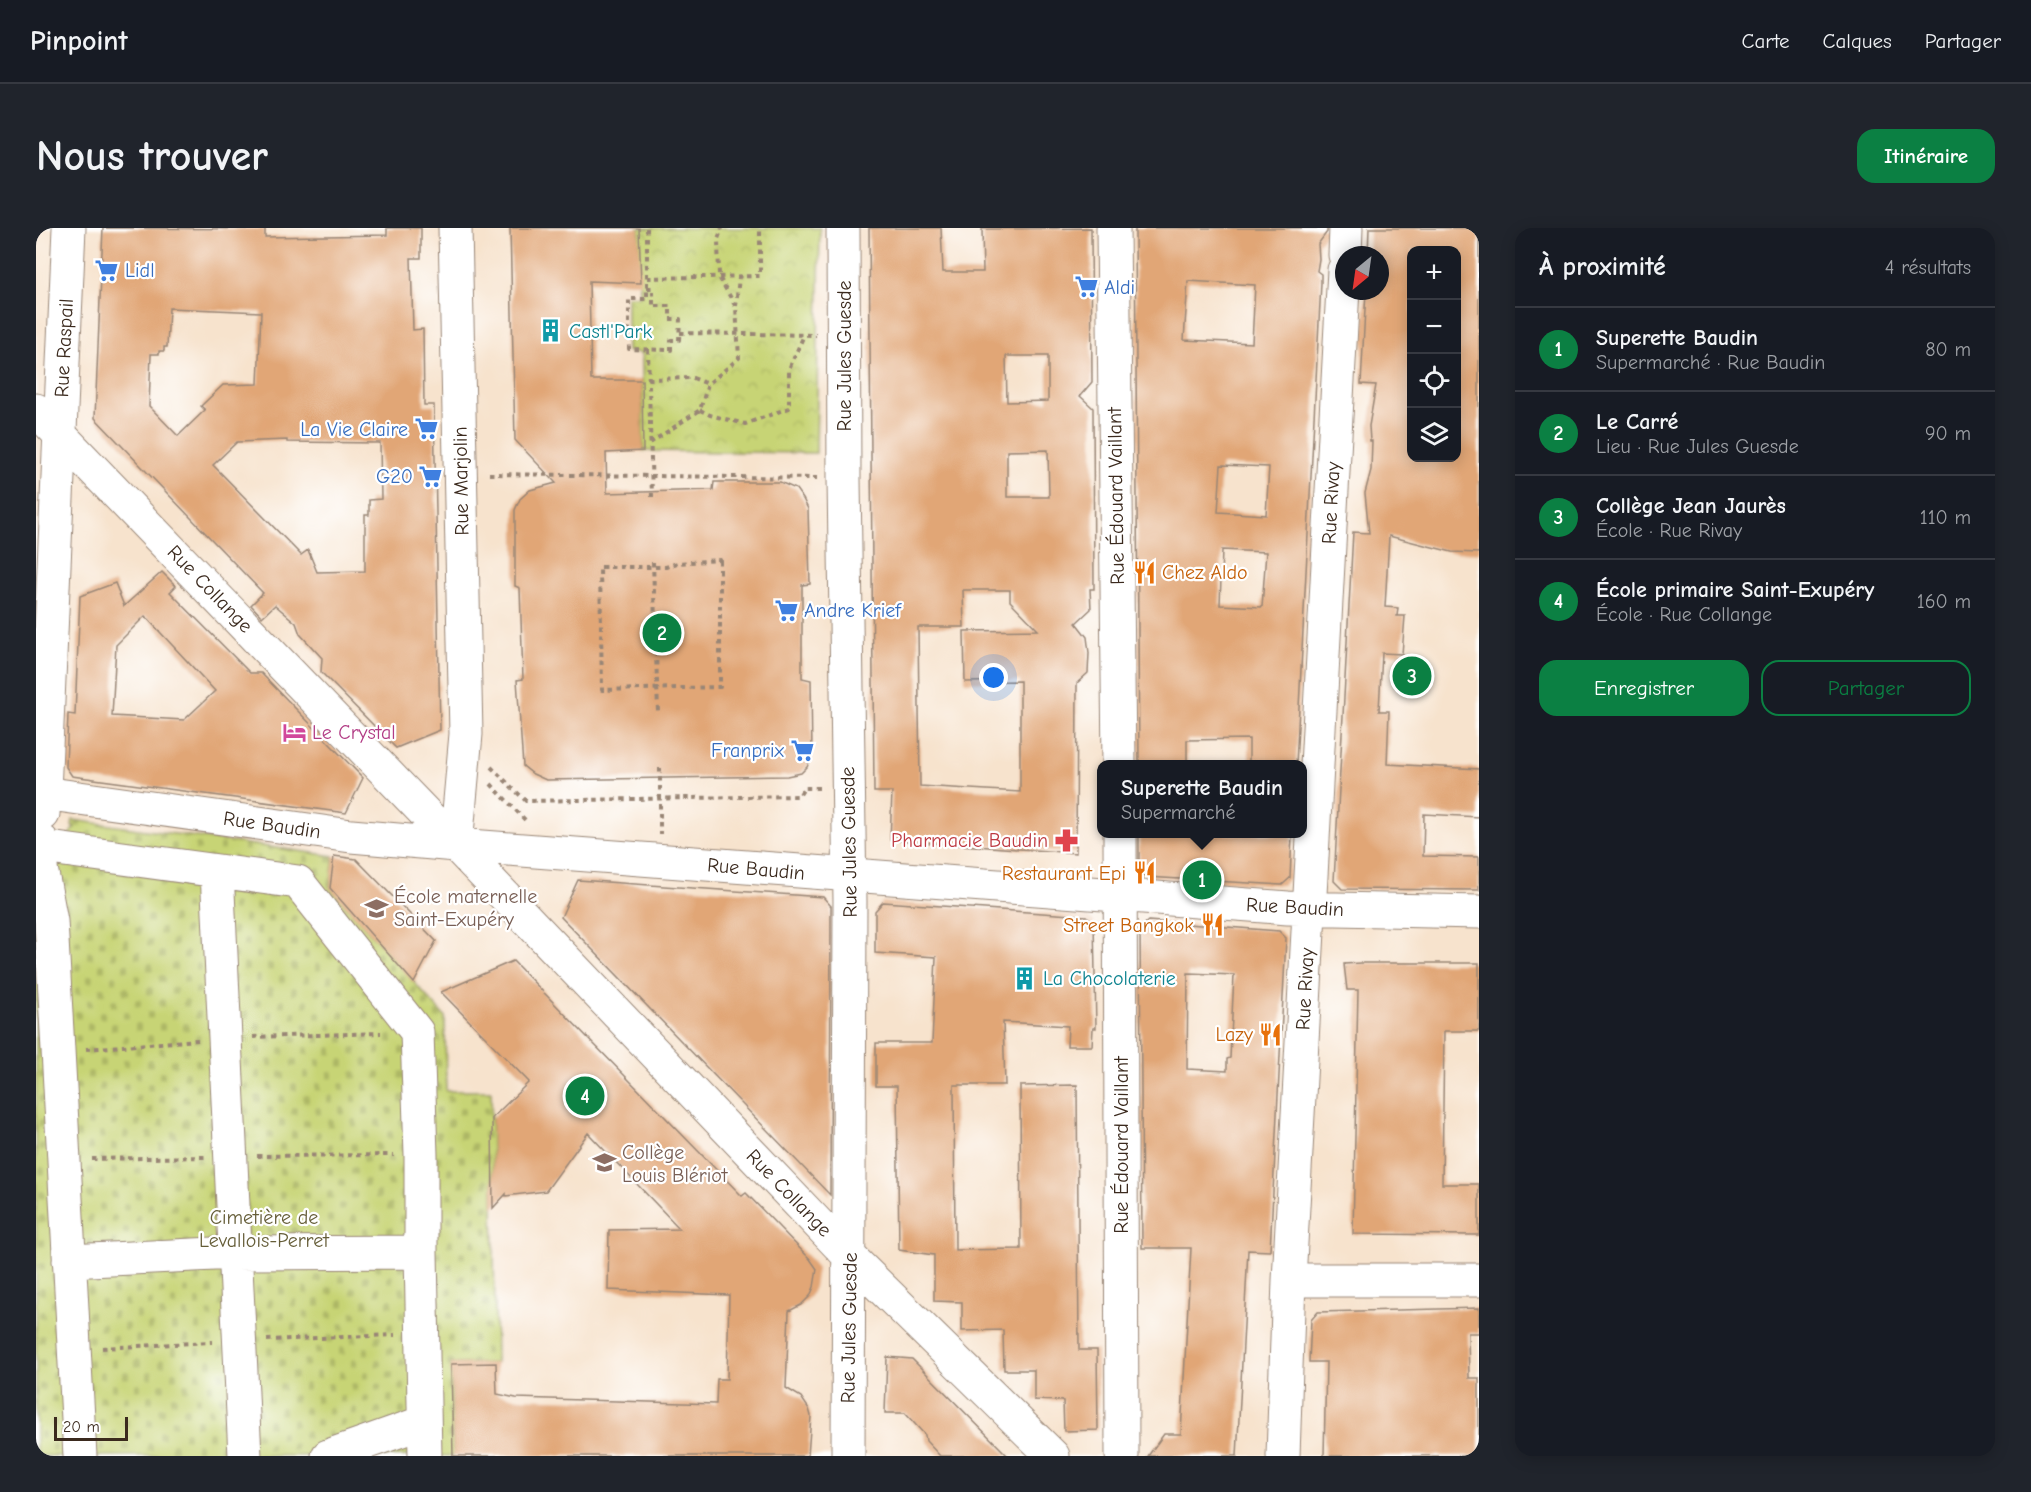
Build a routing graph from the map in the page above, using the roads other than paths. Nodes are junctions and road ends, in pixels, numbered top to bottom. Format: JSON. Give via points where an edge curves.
{"nodes":[{"id":1,"x":69,"y":228,"type":"edge"},
{"id":2,"x":455,"y":228,"type":"edge"},
{"id":3,"x":843,"y":228,"type":"edge"},
{"id":4,"x":1113,"y":228,"type":"edge"},
{"id":5,"x":1346,"y":228,"type":"edge"},
{"id":6,"x":1345,"y":246,"type":"edge"},
{"id":7,"x":1342,"y":300,"type":"edge"},
{"id":8,"x":36,"y":410,"type":"edge"},
{"id":9,"x":60,"y":434,"type":"junction"},
{"id":10,"x":1119,"y":760,"type":"edge"},
{"id":11,"x":40,"y":792,"type":"edge"},
{"id":12,"x":1120,"y":838,"type":"edge"},
{"id":13,"x":456,"y":845,"type":"junction"},
{"id":14,"x":40,"y":852,"type":"edge"},
{"id":15,"x":217,"y":871,"type":"junction"},
{"id":16,"x":849,"y":876,"type":"junction"},
{"id":17,"x":1120,"y":896,"type":"junction"},
{"id":18,"x":1309,"y":910,"type":"junction"},
{"id":19,"x":1479,"y":912,"type":"edge"},
{"id":20,"x":421,"y":1252,"type":"junction"},
{"id":21,"x":235,"y":1253,"type":"junction"},
{"id":22,"x":850,"y":1257,"type":"junction"},
{"id":23,"x":69,"y":1260,"type":"junction"},
{"id":24,"x":1289,"y":1280,"type":"junction"},
{"id":25,"x":1479,"y":1280,"type":"edge"},
{"id":26,"x":424,"y":1422,"type":"junction"},
{"id":27,"x":80,"y":1456,"type":"edge"},
{"id":28,"x":245,"y":1456,"type":"edge"},
{"id":29,"x":328,"y":1456,"type":"edge"},
{"id":30,"x":425,"y":1456,"type":"edge"},
{"id":31,"x":848,"y":1456,"type":"edge"},
{"id":32,"x":1053,"y":1456,"type":"edge"},
{"id":33,"x":1122,"y":1456,"type":"edge"},
{"id":34,"x":1283,"y":1456,"type":"edge"}],
"edges":[{"from":1,"to":9,"type":"street","name":"Rue Raspail"},
{"from":2,"to":13,"type":"street","name":"Rue Marjolin","via":[[466,734]]},
{"from":3,"to":16,"type":"street","name":"Rue Jules Guesde"},
{"from":4,"to":10,"type":"street","name":"Rue Édouard Vaillant"},
{"from":5,"to":6,"type":"street"},
{"from":7,"to":18,"type":"street","name":"Rue Rivay"},
{"from":8,"to":9,"type":"street","name":"Rue Collange"},
{"from":9,"to":11,"type":"street","name":"Rue Raspail"},
{"from":9,"to":13,"type":"street","name":"Rue Collange"},
{"from":11,"to":13,"type":"street","name":"Rue Baudin","via":[[351,836]]},
{"from":11,"to":14,"type":"street","name":"Rue Raspail"},
{"from":12,"to":17,"type":"street","name":"Rue Édouard Vaillant"},
{"from":13,"to":16,"type":"street","name":"Rue Baudin"},
{"from":13,"to":22,"type":"street","name":"Rue Collange"},
{"from":14,"to":15,"type":"street"},
{"from":14,"to":23,"type":"street","name":"Rue Raspail","via":[[51,921]]},
{"from":15,"to":20,"type":"street","via":[[298,882],[417,1032]]},
{"from":15,"to":21,"type":"street"},
{"from":16,"to":17,"type":"street","name":"Rue Baudin"},
{"from":16,"to":22,"type":"street","name":"Rue Jules Guesde"},
{"from":17,"to":18,"type":"street","name":"Rue Baudin"},
{"from":17,"to":33,"type":"street","name":"Rue Édouard Vaillant"},
{"from":18,"to":19,"type":"street","name":"Rue Baudin"},
{"from":18,"to":24,"type":"street","name":"Rue Rivay"},
{"from":20,"to":21,"type":"street"},
{"from":20,"to":26,"type":"street"},
{"from":21,"to":23,"type":"street"},
{"from":21,"to":28,"type":"street"},
{"from":22,"to":31,"type":"street","name":"Rue Jules Guesde"},
{"from":22,"to":32,"type":"street","name":"Rue Collange"},
{"from":23,"to":27,"type":"street","name":"Rue Raspail"},
{"from":24,"to":25,"type":"street"},
{"from":24,"to":34,"type":"street","name":"Rue Rivay"},
{"from":26,"to":29,"type":"street"},
{"from":26,"to":30,"type":"street"}]}
